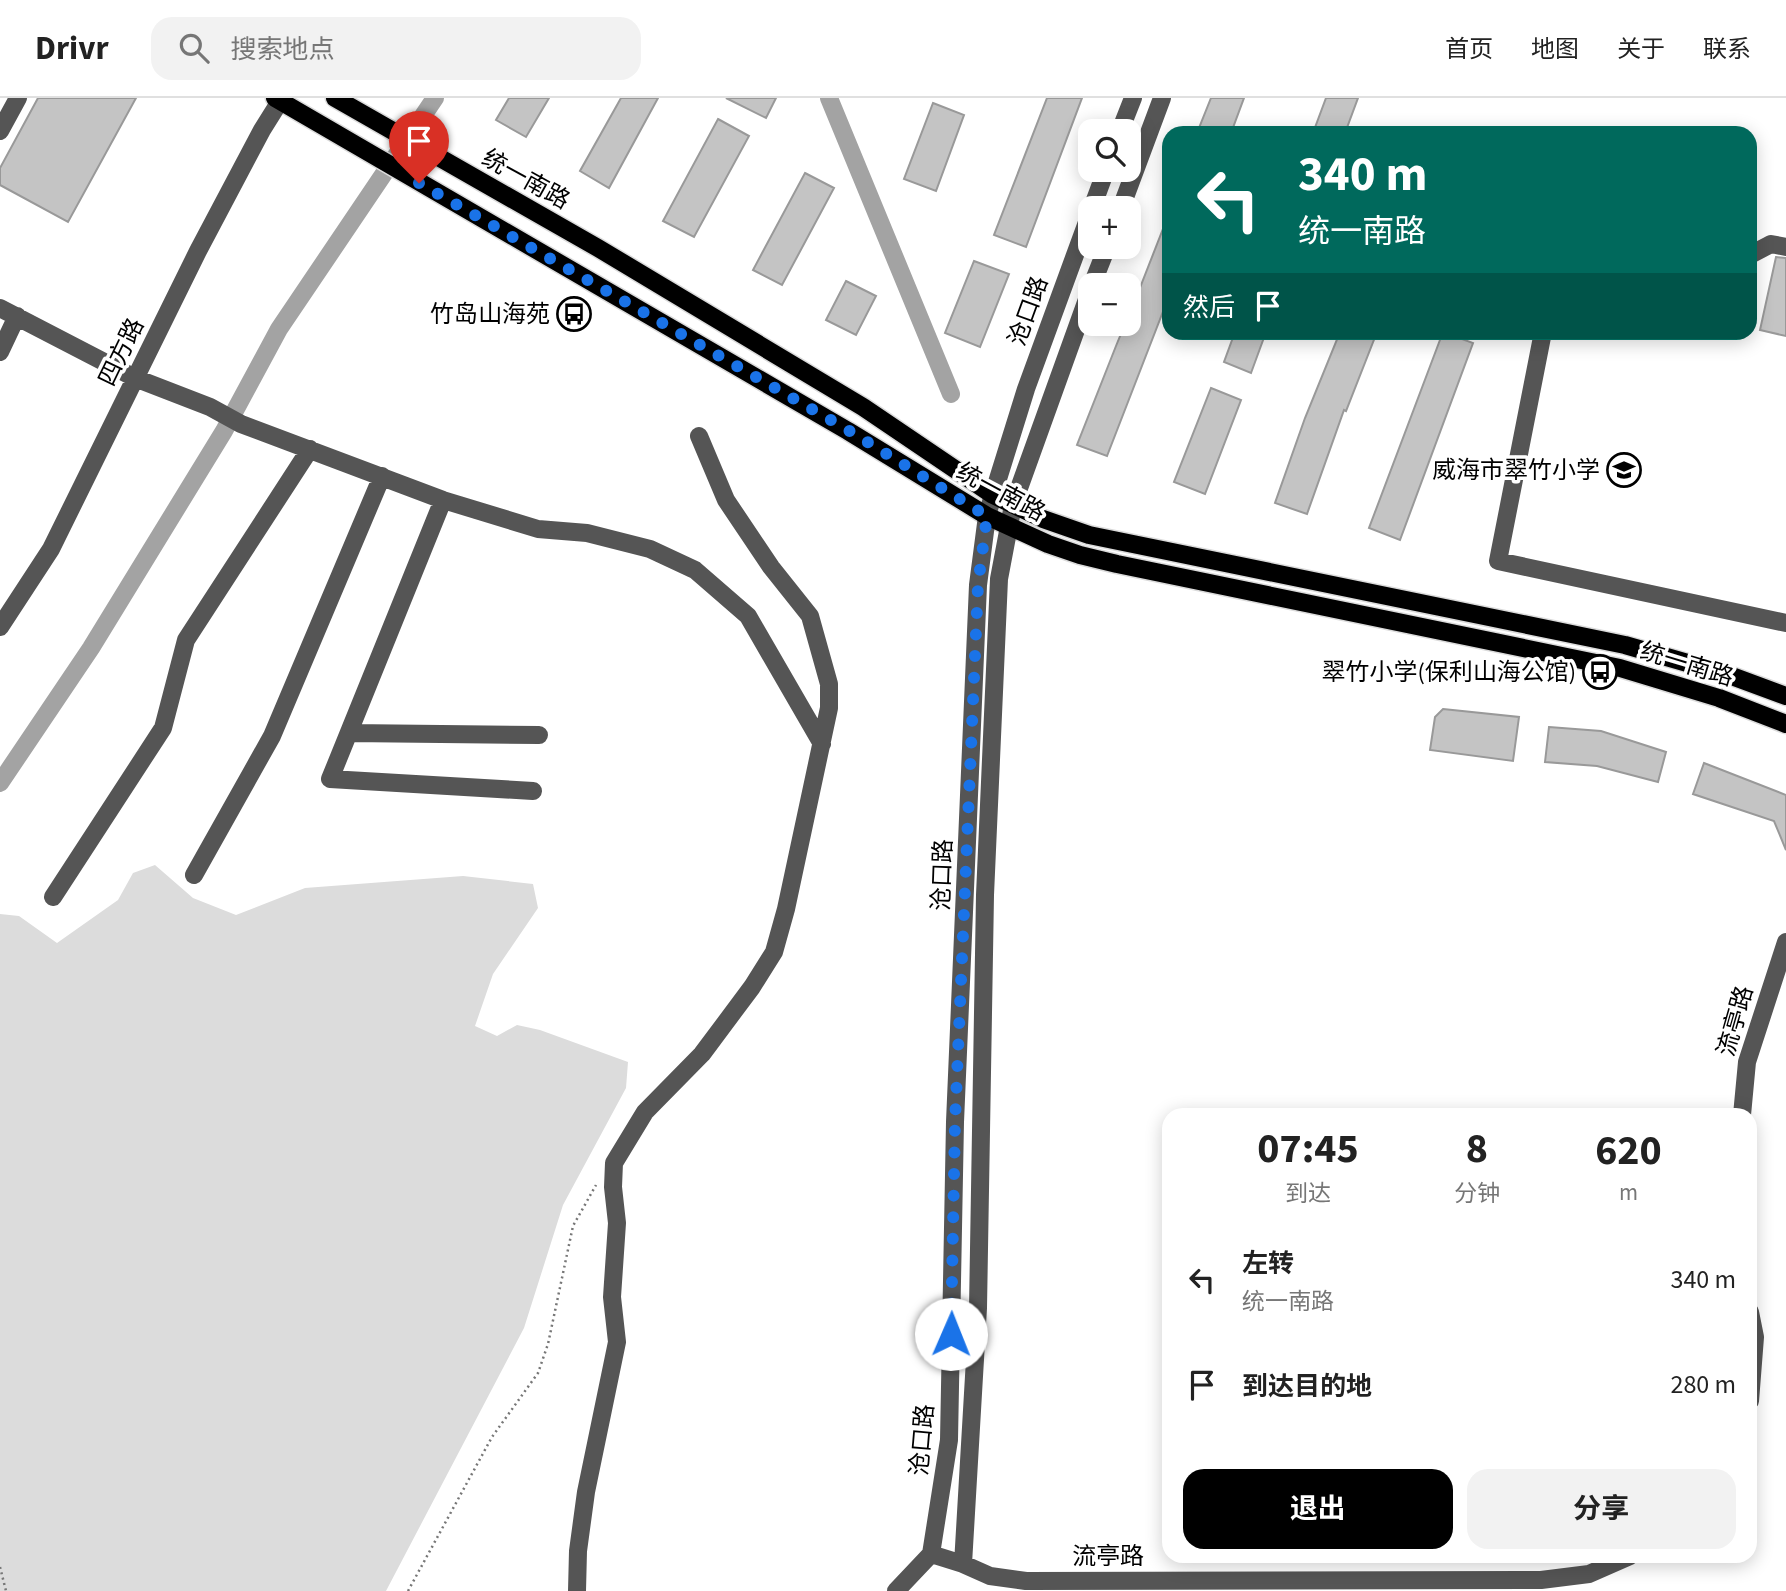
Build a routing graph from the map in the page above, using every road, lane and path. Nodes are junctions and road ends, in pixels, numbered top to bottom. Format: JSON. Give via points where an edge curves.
{"nodes":[{"id":1,"x":18,"y":98,"type":"edge"},
{"id":2,"x":335,"y":98,"type":"edge"},
{"id":3,"x":1133,"y":98,"type":"edge"},
{"id":4,"x":1162,"y":98,"type":"edge"},
{"id":5,"x":279,"y":99,"type":"edge"},
{"id":6,"x":1125,"y":119,"type":"edge"},
{"id":7,"x":0,"y":131,"type":"edge"},
{"id":8,"x":1125,"y":196,"type":"edge"},
{"id":9,"x":1078,"y":247,"type":"edge"},
{"id":10,"x":1786,"y":247,"type":"edge"},
{"id":11,"x":1757,"y":251,"type":"edge"},
{"id":12,"x":8,"y":312,"type":"edge"},
{"id":13,"x":1078,"y":324,"type":"edge"},
{"id":14,"x":1541,"y":340,"type":"edge"},
{"id":15,"x":0,"y":352,"type":"edge"},
{"id":16,"x":135,"y":378,"type":"junction"},
{"id":17,"x":699,"y":436,"type":"dead end"},
{"id":18,"x":310,"y":449,"type":"junction"},
{"id":19,"x":382,"y":476,"type":"junction"},
{"id":20,"x":993,"y":495,"type":"junction"},
{"id":21,"x":443,"y":500,"type":"junction"},
{"id":22,"x":1013,"y":505,"type":"junction"},
{"id":23,"x":987,"y":516,"type":"junction"},
{"id":24,"x":1008,"y":527,"type":"junction"},
{"id":25,"x":1786,"y":623,"type":"edge"},
{"id":26,"x":0,"y":627,"type":"edge"},
{"id":27,"x":1786,"y":696,"type":"edge"},
{"id":28,"x":1786,"y":724,"type":"edge"},
{"id":29,"x":349,"y":733,"type":"junction"},
{"id":30,"x":539,"y":735,"type":"dead end"},
{"id":31,"x":822,"y":744,"type":"junction"},
{"id":32,"x":533,"y":791,"type":"dead end"},
{"id":33,"x":194,"y":875,"type":"dead end"},
{"id":34,"x":53,"y":897,"type":"dead end"},
{"id":35,"x":1786,"y":942,"type":"edge"},
{"id":36,"x":1743,"y":1108,"type":"edge"},
{"id":37,"x":614,"y":1163,"type":"junction"},
{"id":38,"x":931,"y":1554,"type":"junction"},
{"id":39,"x":1614,"y":1563,"type":"edge"},
{"id":40,"x":963,"y":1564,"type":"junction"},
{"id":41,"x":0,"y":1567,"type":"edge"},
{"id":42,"x":6,"y":1591,"type":"edge"},
{"id":43,"x":408,"y":1591,"type":"edge"},
{"id":44,"x":577,"y":1591,"type":"edge"},
{"id":45,"x":896,"y":1591,"type":"edge"}],
"edges":[{"from":1,"to":7,"type":"street"},
{"from":2,"to":20,"type":"main road","name":"统一南路","via":[[863,407]]},
{"from":3,"to":6,"type":"street"},
{"from":4,"to":8,"type":"street"},
{"from":5,"to":16,"type":"street","name":"四方路"},
{"from":5,"to":23,"type":"main road","name":"统一南路","via":[[848,430]]},
{"from":9,"to":20,"type":"street","name":"沧口路"},
{"from":10,"to":11,"type":"street","via":[[1771,244]]},
{"from":12,"to":15,"type":"street"},
{"from":12,"to":16,"type":"street"},
{"from":13,"to":22,"type":"street","name":"沧口路"},
{"from":14,"to":25,"type":"street","via":[[1498,561]]},
{"from":16,"to":18,"type":"street"},
{"from":16,"to":26,"type":"street","name":"四方路","via":[[51,549]]},
{"from":17,"to":31,"type":"street","via":[[726,500],[810,615],[829,684]]},
{"from":18,"to":19,"type":"street"},
{"from":18,"to":34,"type":"street","via":[[186,640],[163,728]]},
{"from":19,"to":21,"type":"street"},
{"from":19,"to":33,"type":"street","via":[[272,736]]},
{"from":20,"to":22,"type":"main road","name":"统一南路"},
{"from":20,"to":23,"type":"street","name":"沧口路"},
{"from":21,"to":29,"type":"street"},
{"from":21,"to":31,"type":"street","via":[[538,529],[587,533],[650,549],[695,570],[748,616]]},
{"from":22,"to":24,"type":"street","name":"沧口路"},
{"from":22,"to":27,"type":"main road","name":"统一南路","via":[[1089,535],[1625,645]]},
{"from":23,"to":24,"type":"main road","name":"统一南路"},
{"from":23,"to":38,"type":"street","name":"沧口路","via":[[978,585],[955,1122],[949,1440]]},
{"from":24,"to":28,"type":"main road","name":"统一南路","via":[[1117,564],[1620,668]]},
{"from":24,"to":40,"type":"street","name":"沧口路","via":[[999,579],[994,671],[978,1308]]},
{"from":29,"to":30,"type":"street"},
{"from":29,"to":32,"type":"street","via":[[330,779]]},
{"from":31,"to":37,"type":"street","via":[[774,952],[702,1054],[645,1112]]},
{"from":35,"to":36,"type":"street","name":"流亭路","via":[[1746,1062]]},
{"from":37,"to":43,"type":"path","via":[[591,1190],[573,1226],[538,1373],[492,1437]]},
{"from":37,"to":44,"type":"street","via":[[617,1223],[612,1297],[617,1342],[586,1492]]},
{"from":38,"to":40,"type":"street","name":"流亭路"},
{"from":38,"to":45,"type":"street"},
{"from":39,"to":40,"type":"street","name":"流亭路","via":[[1589,1574],[1541,1580],[1026,1581],[990,1576]]},
{"from":41,"to":42,"type":"path"}]}
